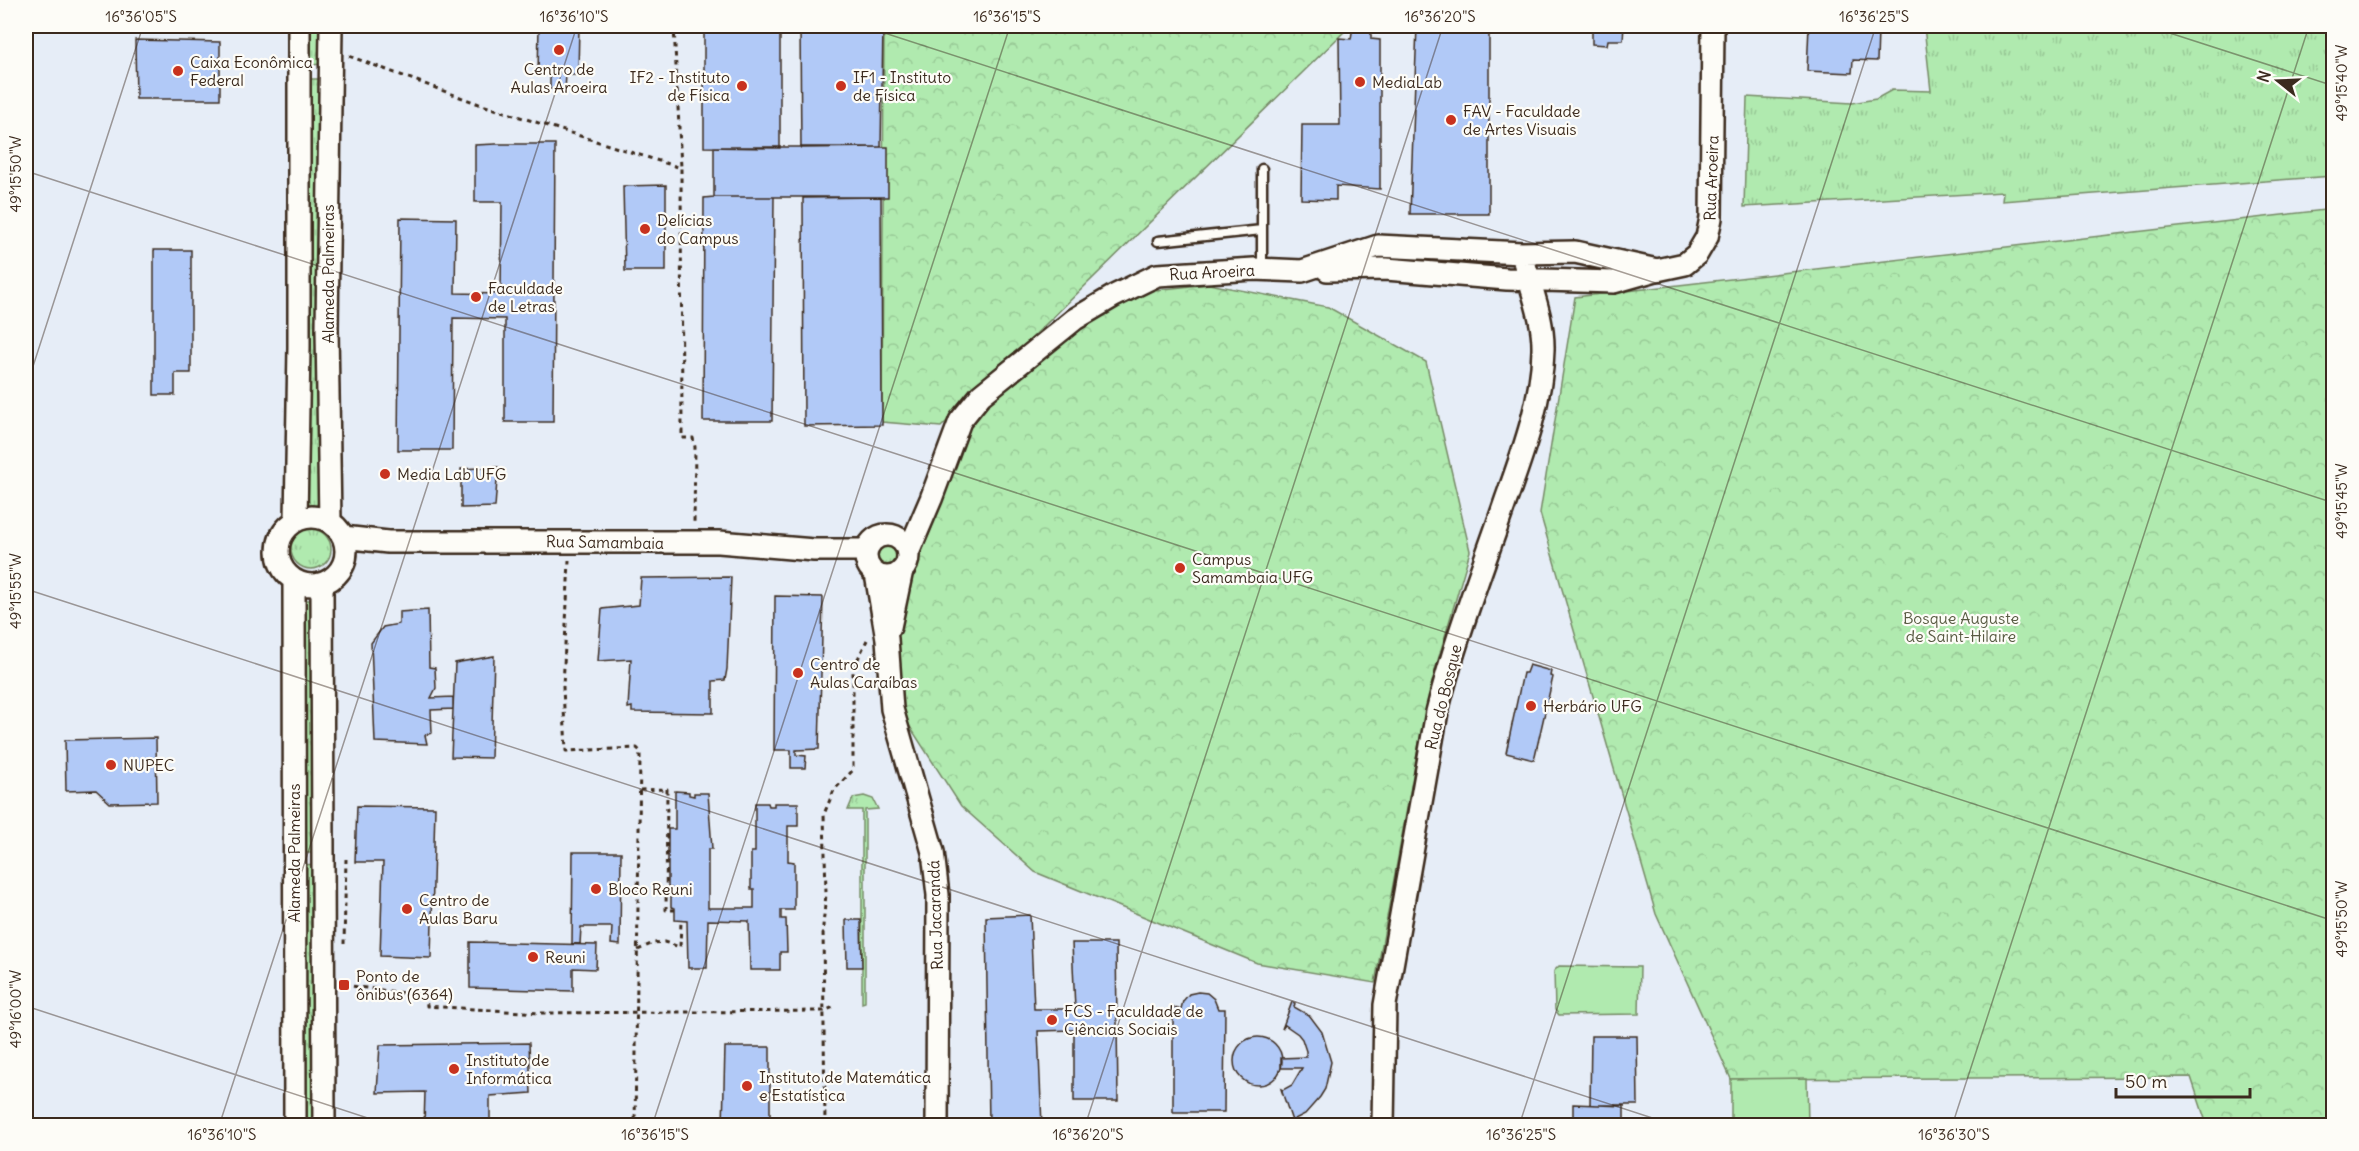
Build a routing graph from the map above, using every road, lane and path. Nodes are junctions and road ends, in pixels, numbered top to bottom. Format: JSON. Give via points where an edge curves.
{"nodes":[{"id":1,"x":299,"y":26,"type":"edge"},
{"id":2,"x":330,"y":26,"type":"edge"},
{"id":3,"x":674,"y":26,"type":"edge"},
{"id":4,"x":1713,"y":26,"type":"edge"},
{"id":5,"x":345,"y":54,"type":"dead end"},
{"id":6,"x":681,"y":168,"type":"junction"},
{"id":7,"x":1262,"y":168,"type":"dead end"},
{"id":8,"x":1263,"y":230,"type":"junction"},
{"id":9,"x":1158,"y":241,"type":"dead end"},
{"id":10,"x":1522,"y":253,"type":"junction"},
{"id":11,"x":1263,"y":269,"type":"junction"},
{"id":12,"x":1657,"y":270,"type":"junction"},
{"id":13,"x":1302,"y":271,"type":"junction"},
{"id":14,"x":1528,"y":280,"type":"junction"},
{"id":15,"x":296,"y":520,"type":"junction"},
{"id":16,"x":336,"y":529,"type":"junction"},
{"id":17,"x":693,"y":543,"type":"junction"},
{"id":18,"x":867,"y":549,"type":"junction"},
{"id":19,"x":902,"y":553,"type":"junction"},
{"id":20,"x":570,"y":555,"type":"dead end"},
{"id":21,"x":876,"y":574,"type":"junction"},
{"id":22,"x":294,"y":580,"type":"junction"},
{"id":23,"x":322,"y":584,"type":"junction"},
{"id":24,"x":878,"y":639,"type":"junction"},
{"id":25,"x":640,"y":790,"type":"junction"},
{"id":26,"x":675,"y":910,"type":"dead end"},
{"id":27,"x":681,"y":921,"type":"dead end"},
{"id":28,"x":638,"y":950,"type":"junction"},
{"id":29,"x":344,"y":986,"type":"dead end"},
{"id":30,"x":836,"y":1006,"type":"dead end"},
{"id":31,"x":824,"y":1011,"type":"junction"},
{"id":32,"x":638,"y":1013,"type":"junction"},
{"id":33,"x":295,"y":1125,"type":"edge"},
{"id":34,"x":324,"y":1125,"type":"edge"},
{"id":35,"x":634,"y":1125,"type":"edge"},
{"id":36,"x":825,"y":1125,"type":"edge"},
{"id":37,"x":937,"y":1125,"type":"edge"},
{"id":38,"x":1383,"y":1125,"type":"edge"}],
"edges":[{"from":1,"to":15,"type":"street","name":"Alameda Palmeiras"},
{"from":2,"to":16,"type":"street","name":"Alameda Palmeiras","via":[[327,328]]},
{"from":3,"to":6,"type":"path"},
{"from":4,"to":12,"type":"street","name":"Rua Aroeira","via":[[1711,219],[1707,237],[1685,264]]},
{"from":5,"to":6,"type":"path","via":[[479,104]]},
{"from":6,"to":17,"type":"path","via":[[682,438],[693,438],[695,447]]},
{"from":7,"to":8,"type":"lane"},
{"from":8,"to":9,"type":"lane"},
{"from":8,"to":11,"type":"lane"},
{"from":10,"to":12,"type":"street","name":"Rua Aroeira","via":[[1575,252]]},
{"from":10,"to":13,"type":"street","name":"Rua Aroeira","via":[[1378,246]]},
{"from":10,"to":14,"type":"street"},
{"from":11,"to":13,"type":"street","name":"Rua Aroeira"},
{"from":11,"to":19,"type":"street","name":"Rua Aroeira","via":[[1157,274],[1075,319],[981,395],[960,421],[931,499]]},
{"from":12,"to":14,"type":"street","via":[[1614,282]]},
{"from":13,"to":14,"type":"street","via":[[1386,269]]},
{"from":14,"to":38,"type":"street","name":"Rua do Bosque","via":[[1539,313],[1544,348],[1540,389],[1521,457],[1448,666],[1437,712],[1385,1005]]},
{"from":15,"to":16,"type":"street","via":[[315,517]]},
{"from":15,"to":22,"type":"street","via":[[282,535],[278,555],[280,565]]},
{"from":16,"to":17,"type":"street","name":"Rua Samambaia","via":[[388,542]]},
{"from":16,"to":23,"type":"street","via":[[346,552],[344,562],[339,572]]},
{"from":17,"to":18,"type":"street","name":"Rua Samambaia"},
{"from":18,"to":19,"type":"street","via":[[882,535]]},
{"from":18,"to":21,"type":"street","via":[[867,564]]},
{"from":19,"to":21,"type":"street","via":[[890,577]]},
{"from":19,"to":24,"type":"street"},
{"from":20,"to":25,"type":"path","via":[[563,687],[566,751],[636,748],[640,751]]},
{"from":21,"to":24,"type":"street"},
{"from":22,"to":23,"type":"street"},
{"from":22,"to":33,"type":"street","name":"Alameda Palmeiras"},
{"from":23,"to":34,"type":"street","name":"Alameda Palmeiras"},
{"from":24,"to":31,"type":"path","via":[[853,669],[853,770],[834,790],[824,814]]},
{"from":24,"to":37,"type":"street","name":"Rua Jacarandá","via":[[892,709],[933,852],[938,895]]},
{"from":25,"to":26,"type":"path","via":[[668,789],[666,910]]},
{"from":25,"to":28,"type":"path"},
{"from":27,"to":28,"type":"path","via":[[680,946],[653,943]]},
{"from":28,"to":32,"type":"path"},
{"from":29,"to":32,"type":"path","via":[[426,996],[427,1005],[539,1013]]},
{"from":30,"to":31,"type":"path"},
{"from":31,"to":32,"type":"path"},
{"from":31,"to":36,"type":"path"},
{"from":32,"to":35,"type":"path"}]}
